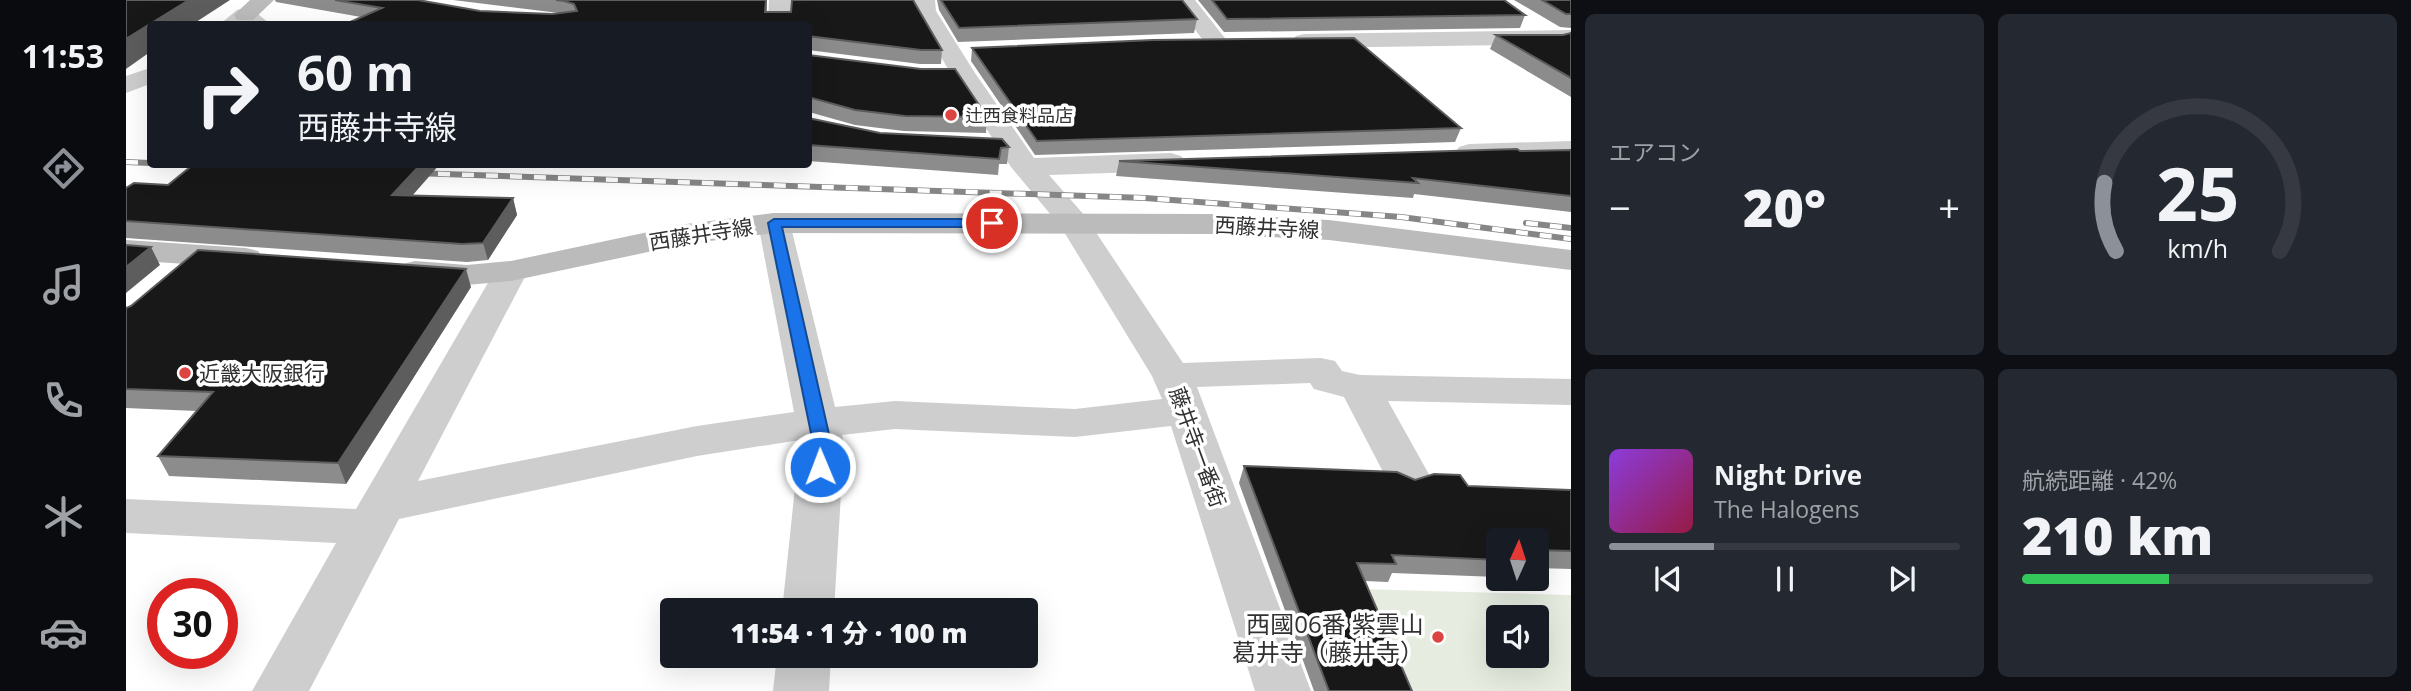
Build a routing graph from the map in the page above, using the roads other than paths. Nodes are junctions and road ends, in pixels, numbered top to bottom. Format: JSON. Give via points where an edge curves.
{"nodes":[{"id":1,"x":263,"y":0,"type":"edge"},
{"id":2,"x":779,"y":0,"type":"edge"},
{"id":3,"x":924,"y":0,"type":"edge"},
{"id":4,"x":1184,"y":0,"type":"edge"},
{"id":5,"x":1525,"y":19,"type":"dead end"},
{"id":6,"x":245,"y":21,"type":"edge"},
{"id":7,"x":779,"y":21,"type":"edge"},
{"id":8,"x":1284,"y":41,"type":"edge"},
{"id":9,"x":1566,"y":41,"type":"edge"},
{"id":10,"x":1190,"y":42,"type":"edge"},
{"id":11,"x":1216,"y":42,"type":"junction"},
{"id":12,"x":1243,"y":42,"type":"edge"},
{"id":13,"x":978,"y":50,"type":"edge"},
{"id":14,"x":957,"y":63,"type":"junction"},
{"id":15,"x":931,"y":74,"type":"edge"},
{"id":16,"x":147,"y":77,"type":"edge"},
{"id":17,"x":126,"y":85,"type":"edge"},
{"id":18,"x":1571,"y":150,"type":"edge"},
{"id":19,"x":1445,"y":154,"type":"edge"},
{"id":20,"x":1011,"y":155,"type":"junction"},
{"id":21,"x":1194,"y":162,"type":"edge"},
{"id":22,"x":774,"y":223,"type":"junction"},
{"id":23,"x":1074,"y":223,"type":"junction"},
{"id":24,"x":126,"y":250,"type":"edge"},
{"id":25,"x":197,"y":255,"type":"junction"},
{"id":26,"x":1571,"y":260,"type":"edge"},
{"id":27,"x":280,"y":261,"type":"edge"},
{"id":28,"x":391,"y":269,"type":"edge"},
{"id":29,"x":511,"y":271,"type":"junction"},
{"id":30,"x":164,"y":282,"type":"edge"},
{"id":31,"x":1360,"y":388,"type":"junction"},
{"id":32,"x":1571,"y":391,"type":"edge"},
{"id":33,"x":1180,"y":393,"type":"junction"},
{"id":34,"x":818,"y":423,"type":"junction"},
{"id":35,"x":1408,"y":478,"type":"edge"},
{"id":36,"x":126,"y":516,"type":"edge"},
{"id":37,"x":377,"y":516,"type":"junction"},
{"id":38,"x":809,"y":598,"type":"edge"},
{"id":39,"x":803,"y":668,"type":"edge"},
{"id":40,"x":280,"y":691,"type":"edge"},
{"id":41,"x":802,"y":691,"type":"edge"},
{"id":42,"x":1283,"y":691,"type":"edge"}],
"edges":[{"from":1,"to":6,"type":"main road"},
{"from":2,"to":7,"type":"street"},
{"from":3,"to":14,"type":"street","name":"藤井寺一番街","via":[[925,11]]},
{"from":4,"to":11,"type":"street"},
{"from":5,"to":9,"type":"street"},
{"from":8,"to":9,"type":"street"},
{"from":10,"to":11,"type":"street"},
{"from":11,"to":12,"type":"street"},
{"from":13,"to":14,"type":"street"},
{"from":14,"to":15,"type":"street"},
{"from":14,"to":20,"type":"street","name":"藤井寺一番街"},
{"from":16,"to":17,"type":"street"},
{"from":18,"to":19,"type":"street"},
{"from":20,"to":21,"type":"street"},
{"from":20,"to":23,"type":"street","name":"藤井寺一番街"},
{"from":22,"to":23,"type":"main road","name":"西藤井寺線"},
{"from":22,"to":29,"type":"main road","name":"西藤井寺線","via":[[686,233]]},
{"from":22,"to":34,"type":"street"},
{"from":23,"to":26,"type":"main road","name":"西藤井寺線","via":[[1329,230]]},
{"from":23,"to":33,"type":"street","name":"藤井寺一番街"},
{"from":24,"to":25,"type":"main road"},
{"from":25,"to":27,"type":"main road"},
{"from":25,"to":30,"type":"street"},
{"from":28,"to":29,"type":"main road","name":"西藤井寺線","via":[[467,275]]},
{"from":29,"to":37,"type":"street"},
{"from":31,"to":32,"type":"street"},
{"from":31,"to":33,"type":"street","via":[[1328,380],[1321,370]]},
{"from":31,"to":35,"type":"street"},
{"from":33,"to":34,"type":"street","via":[[1075,423],[895,415]]},
{"from":33,"to":42,"type":"street","name":"藤井寺一番街"},
{"from":34,"to":37,"type":"street","via":[[697,441]]},
{"from":34,"to":38,"type":"street","via":[[822,443]]},
{"from":36,"to":37,"type":"street"},
{"from":37,"to":40,"type":"street"},
{"from":39,"to":41,"type":"street"}]}
